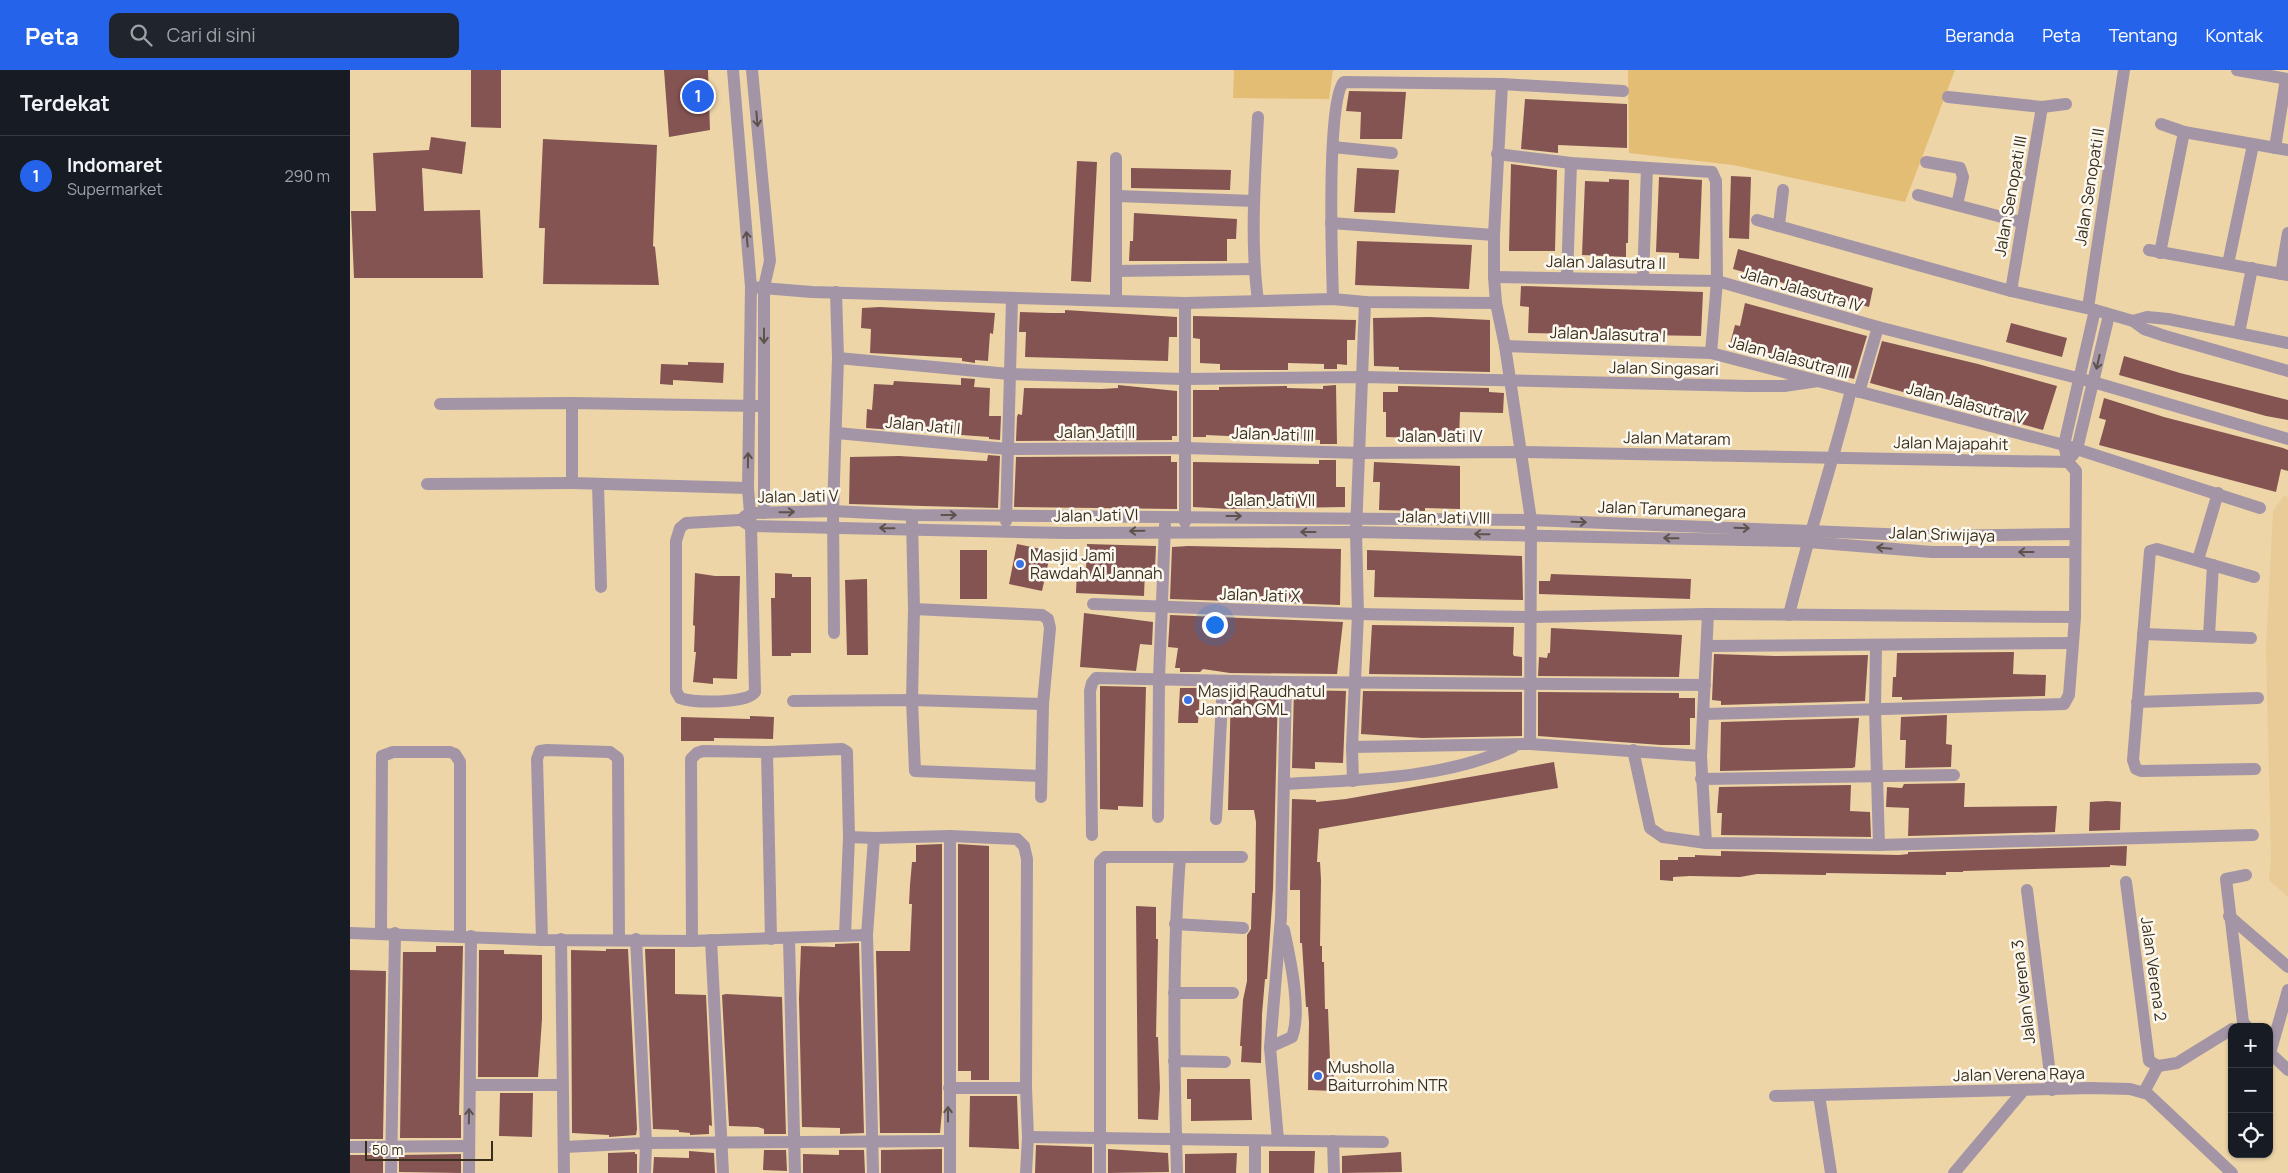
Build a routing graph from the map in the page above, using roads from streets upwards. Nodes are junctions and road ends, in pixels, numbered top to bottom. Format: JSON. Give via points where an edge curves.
{"nodes":[{"id":1,"x":733,"y":70,"type":"edge"},
{"id":2,"x":752,"y":70,"type":"edge"},
{"id":3,"x":2124,"y":70,"type":"edge"},
{"id":4,"x":2237,"y":70,"type":"edge"},
{"id":5,"x":2287,"y":79,"type":"edge"},
{"id":6,"x":1502,"y":84,"type":"junction"},
{"id":7,"x":1623,"y":91,"type":"dead end"},
{"id":8,"x":1948,"y":97,"type":"dead end"},
{"id":9,"x":2066,"y":104,"type":"dead end"},
{"id":10,"x":2042,"y":106,"type":"junction"},
{"id":11,"x":1258,"y":118,"type":"dead end"},
{"id":12,"x":2161,"y":124,"type":"dead end"},
{"id":13,"x":2184,"y":132,"type":"junction"},
{"id":14,"x":2254,"y":145,"type":"junction"},
{"id":15,"x":1333,"y":147,"type":"junction"},
{"id":16,"x":2282,"y":149,"type":"edge"},
{"id":17,"x":1392,"y":153,"type":"dead end"},
{"id":18,"x":1497,"y":154,"type":"junction"},
{"id":19,"x":1116,"y":158,"type":"dead end"},
{"id":20,"x":1926,"y":162,"type":"dead end"},
{"id":21,"x":1571,"y":163,"type":"junction"},
{"id":22,"x":1647,"y":168,"type":"junction"},
{"id":23,"x":1783,"y":190,"type":"dead end"},
{"id":24,"x":1918,"y":195,"type":"dead end"},
{"id":25,"x":1117,"y":196,"type":"junction"},
{"id":26,"x":1254,"y":201,"type":"junction"},
{"id":27,"x":1957,"y":205,"type":"junction"},
{"id":28,"x":1757,"y":220,"type":"dead end"},
{"id":29,"x":2021,"y":222,"type":"junction"},
{"id":30,"x":1330,"y":223,"type":"junction"},
{"id":31,"x":1779,"y":225,"type":"junction"},
{"id":32,"x":2288,"y":233,"type":"edge"},
{"id":33,"x":1494,"y":235,"type":"junction"},
{"id":34,"x":2228,"y":264,"type":"junction"},
{"id":35,"x":2252,"y":268,"type":"junction"},
{"id":36,"x":1254,"y":269,"type":"junction"},
{"id":37,"x":1117,"y":271,"type":"junction"},
{"id":38,"x":2284,"y":274,"type":"edge"},
{"id":39,"x":1494,"y":277,"type":"junction"},
{"id":40,"x":1567,"y":277,"type":"junction"},
{"id":41,"x":1643,"y":280,"type":"junction"},
{"id":42,"x":1717,"y":282,"type":"junction"},
{"id":43,"x":758,"y":287,"type":"junction"},
{"id":44,"x":2011,"y":291,"type":"junction"},
{"id":45,"x":836,"y":292,"type":"junction"},
{"id":46,"x":1012,"y":299,"type":"junction"},
{"id":47,"x":1333,"y":299,"type":"junction"},
{"id":48,"x":1116,"y":301,"type":"junction"},
{"id":49,"x":1258,"y":301,"type":"junction"},
{"id":50,"x":1365,"y":302,"type":"junction"},
{"id":51,"x":1185,"y":303,"type":"junction"},
{"id":52,"x":1496,"y":304,"type":"junction"},
{"id":53,"x":2091,"y":309,"type":"junction"},
{"id":54,"x":2109,"y":315,"type":"junction"},
{"id":55,"x":2133,"y":321,"type":"junction"},
{"id":56,"x":1878,"y":327,"type":"junction"},
{"id":57,"x":2239,"y":333,"type":"junction"},
{"id":58,"x":2288,"y":343,"type":"edge"},
{"id":59,"x":1505,"y":346,"type":"junction"},
{"id":60,"x":1711,"y":353,"type":"junction"},
{"id":61,"x":838,"y":358,"type":"junction"},
{"id":62,"x":2288,"y":371,"type":"edge"},
{"id":63,"x":1009,"y":374,"type":"junction"},
{"id":64,"x":1364,"y":377,"type":"junction"},
{"id":65,"x":2080,"y":378,"type":"junction"},
{"id":66,"x":1184,"y":379,"type":"junction"},
{"id":67,"x":1510,"y":380,"type":"junction"},
{"id":68,"x":1818,"y":381,"type":"junction"},
{"id":69,"x":2093,"y":382,"type":"junction"},
{"id":70,"x":1855,"y":391,"type":"junction"},
{"id":71,"x":572,"y":403,"type":"junction"},
{"id":72,"x":440,"y":404,"type":"dead end"},
{"id":73,"x":749,"y":406,"type":"junction"},
{"id":74,"x":764,"y":406,"type":"junction"},
{"id":75,"x":837,"y":433,"type":"junction"},
{"id":76,"x":2288,"y":440,"type":"edge"},
{"id":77,"x":2064,"y":445,"type":"junction"},
{"id":78,"x":1184,"y":448,"type":"junction"},
{"id":79,"x":1007,"y":449,"type":"junction"},
{"id":80,"x":2077,"y":449,"type":"junction"},
{"id":81,"x":1519,"y":452,"type":"junction"},
{"id":82,"x":1361,"y":453,"type":"junction"},
{"id":83,"x":1834,"y":456,"type":"junction"},
{"id":84,"x":2068,"y":462,"type":"junction"},
{"id":85,"x":572,"y":483,"type":"junction"},
{"id":86,"x":428,"y":484,"type":"dead end"},
{"id":87,"x":598,"y":484,"type":"junction"},
{"id":88,"x":748,"y":488,"type":"junction"},
{"id":89,"x":2218,"y":493,"type":"junction"},
{"id":90,"x":2260,"y":508,"type":"dead end"},
{"id":91,"x":833,"y":511,"type":"junction"},
{"id":92,"x":764,"y":513,"type":"junction"},
{"id":93,"x":912,"y":515,"type":"junction"},
{"id":94,"x":1006,"y":515,"type":"junction"},
{"id":95,"x":1166,"y":516,"type":"junction"},
{"id":96,"x":1185,"y":516,"type":"junction"},
{"id":97,"x":1357,"y":517,"type":"junction"},
{"id":98,"x":747,"y":520,"type":"junction"},
{"id":99,"x":1531,"y":520,"type":"junction"},
{"id":100,"x":834,"y":526,"type":"junction"},
{"id":101,"x":912,"y":529,"type":"junction"},
{"id":102,"x":1812,"y":530,"type":"junction"},
{"id":103,"x":1006,"y":531,"type":"junction"},
{"id":104,"x":1165,"y":531,"type":"junction"},
{"id":105,"x":1186,"y":532,"type":"junction"},
{"id":106,"x":1356,"y":532,"type":"junction"},
{"id":107,"x":2076,"y":534,"type":"junction"},
{"id":108,"x":1530,"y":536,"type":"junction"},
{"id":109,"x":1807,"y":542,"type":"junction"},
{"id":110,"x":2075,"y":552,"type":"junction"},
{"id":111,"x":2198,"y":560,"type":"junction"},
{"id":112,"x":2213,"y":565,"type":"junction"},
{"id":113,"x":2254,"y":577,"type":"dead end"},
{"id":114,"x":601,"y":587,"type":"dead end"},
{"id":115,"x":1093,"y":604,"type":"dead end"},
{"id":116,"x":1162,"y":608,"type":"junction"},
{"id":117,"x":914,"y":609,"type":"junction"},
{"id":118,"x":1358,"y":614,"type":"junction"},
{"id":119,"x":1708,"y":614,"type":"junction"},
{"id":120,"x":1789,"y":615,"type":"junction"},
{"id":121,"x":1529,"y":617,"type":"junction"},
{"id":122,"x":2075,"y":617,"type":"junction"},
{"id":123,"x":834,"y":633,"type":"dead end"},
{"id":124,"x":2143,"y":634,"type":"junction"},
{"id":125,"x":2209,"y":636,"type":"junction"},
{"id":126,"x":2251,"y":638,"type":"dead end"},
{"id":127,"x":2074,"y":643,"type":"junction"},
{"id":128,"x":1707,"y":646,"type":"junction"},
{"id":129,"x":1876,"y":646,"type":"junction"},
{"id":130,"x":1159,"y":678,"type":"junction"},
{"id":131,"x":1223,"y":682,"type":"junction"},
{"id":132,"x":1286,"y":682,"type":"junction"},
{"id":133,"x":1354,"y":682,"type":"junction"},
{"id":134,"x":1530,"y":685,"type":"junction"},
{"id":135,"x":1705,"y":685,"type":"junction"},
{"id":136,"x":2258,"y":698,"type":"dead end"},
{"id":137,"x":912,"y":700,"type":"junction"},
{"id":138,"x":793,"y":701,"type":"dead end"},
{"id":139,"x":2137,"y":702,"type":"junction"},
{"id":140,"x":1043,"y":704,"type":"junction"},
{"id":141,"x":1875,"y":709,"type":"junction"},
{"id":142,"x":1704,"y":714,"type":"junction"},
{"id":143,"x":1524,"y":745,"type":"junction"},
{"id":144,"x":1352,"y":747,"type":"junction"},
{"id":145,"x":1633,"y":750,"type":"junction"},
{"id":146,"x":767,"y":752,"type":"junction"},
{"id":147,"x":1701,"y":756,"type":"junction"},
{"id":148,"x":2255,"y":769,"type":"dead end"},
{"id":149,"x":1954,"y":775,"type":"dead end"},
{"id":150,"x":1041,"y":776,"type":"junction"},
{"id":151,"x":1877,"y":778,"type":"junction"},
{"id":152,"x":1702,"y":779,"type":"junction"},
{"id":153,"x":1353,"y":781,"type":"junction"},
{"id":154,"x":1285,"y":784,"type":"junction"},
{"id":155,"x":1041,"y":797,"type":"dead end"},
{"id":156,"x":1158,"y":817,"type":"dead end"},
{"id":157,"x":1216,"y":819,"type":"dead end"},
{"id":158,"x":1092,"y":835,"type":"dead end"},
{"id":159,"x":2253,"y":835,"type":"dead end"},
{"id":160,"x":950,"y":836,"type":"junction"},
{"id":161,"x":848,"y":837,"type":"junction"},
{"id":162,"x":874,"y":838,"type":"junction"},
{"id":163,"x":1706,"y":843,"type":"junction"},
{"id":164,"x":1879,"y":845,"type":"junction"},
{"id":165,"x":1180,"y":857,"type":"junction"},
{"id":166,"x":1242,"y":857,"type":"dead end"},
{"id":167,"x":2246,"y":875,"type":"dead end"},
{"id":168,"x":2126,"y":882,"type":"dead end"},
{"id":169,"x":2028,"y":890,"type":"dead end"},
{"id":170,"x":2229,"y":916,"type":"junction"},
{"id":171,"x":1281,"y":917,"type":"junction"},
{"id":172,"x":1175,"y":924,"type":"junction"},
{"id":173,"x":1243,"y":928,"type":"dead end"},
{"id":174,"x":350,"y":933,"type":"edge"},
{"id":175,"x":381,"y":933,"type":"junction"},
{"id":176,"x":395,"y":933,"type":"junction"},
{"id":177,"x":845,"y":935,"type":"junction"},
{"id":178,"x":867,"y":935,"type":"junction"},
{"id":179,"x":466,"y":936,"type":"junction"},
{"id":180,"x":636,"y":938,"type":"junction"},
{"id":181,"x":561,"y":939,"type":"junction"},
{"id":182,"x":771,"y":939,"type":"junction"},
{"id":183,"x":789,"y":939,"type":"junction"},
{"id":184,"x":542,"y":940,"type":"junction"},
{"id":185,"x":619,"y":940,"type":"junction"},
{"id":186,"x":692,"y":940,"type":"junction"},
{"id":187,"x":711,"y":940,"type":"junction"},
{"id":188,"x":2288,"y":967,"type":"edge"},
{"id":189,"x":2288,"y":990,"type":"edge"},
{"id":190,"x":1174,"y":993,"type":"junction"},
{"id":191,"x":1233,"y":993,"type":"dead end"},
{"id":192,"x":2239,"y":1023,"type":"edge"},
{"id":193,"x":2228,"y":1033,"type":"edge"},
{"id":194,"x":2273,"y":1042,"type":"edge"},
{"id":195,"x":1270,"y":1046,"type":"junction"},
{"id":196,"x":2273,"y":1056,"type":"edge"},
{"id":197,"x":1174,"y":1062,"type":"junction"},
{"id":198,"x":1225,"y":1062,"type":"dead end"},
{"id":199,"x":2154,"y":1064,"type":"junction"},
{"id":200,"x":2288,"y":1070,"type":"edge"},
{"id":201,"x":470,"y":1085,"type":"junction"},
{"id":202,"x":562,"y":1085,"type":"junction"},
{"id":203,"x":948,"y":1088,"type":"junction"},
{"id":204,"x":1026,"y":1088,"type":"junction"},
{"id":205,"x":2052,"y":1090,"type":"junction"},
{"id":206,"x":2023,"y":1091,"type":"junction"},
{"id":207,"x":2144,"y":1092,"type":"junction"},
{"id":208,"x":1819,"y":1095,"type":"junction"},
{"id":209,"x":1776,"y":1096,"type":"dead end"},
{"id":210,"x":1028,"y":1137,"type":"junction"},
{"id":211,"x":948,"y":1140,"type":"junction"},
{"id":212,"x":1100,"y":1140,"type":"junction"},
{"id":213,"x":1278,"y":1140,"type":"junction"},
{"id":214,"x":1333,"y":1140,"type":"junction"},
{"id":215,"x":874,"y":1141,"type":"junction"},
{"id":216,"x":1176,"y":1141,"type":"junction"},
{"id":217,"x":723,"y":1142,"type":"junction"},
{"id":218,"x":795,"y":1142,"type":"junction"},
{"id":219,"x":1255,"y":1142,"type":"junction"},
{"id":220,"x":1383,"y":1142,"type":"dead end"},
{"id":221,"x":646,"y":1143,"type":"junction"},
{"id":222,"x":350,"y":1146,"type":"edge"},
{"id":223,"x":390,"y":1146,"type":"junction"},
{"id":224,"x":468,"y":1146,"type":"junction"},
{"id":225,"x":564,"y":1147,"type":"junction"},
{"id":226,"x":391,"y":1173,"type":"edge"},
{"id":227,"x":469,"y":1173,"type":"edge"},
{"id":228,"x":564,"y":1173,"type":"edge"},
{"id":229,"x":645,"y":1173,"type":"edge"},
{"id":230,"x":723,"y":1173,"type":"edge"},
{"id":231,"x":795,"y":1173,"type":"edge"},
{"id":232,"x":873,"y":1173,"type":"edge"},
{"id":233,"x":950,"y":1173,"type":"edge"},
{"id":234,"x":1026,"y":1173,"type":"edge"},
{"id":235,"x":1100,"y":1173,"type":"edge"},
{"id":236,"x":1177,"y":1173,"type":"edge"},
{"id":237,"x":1255,"y":1173,"type":"edge"},
{"id":238,"x":1334,"y":1173,"type":"edge"},
{"id":239,"x":1831,"y":1173,"type":"edge"},
{"id":240,"x":1954,"y":1173,"type":"edge"},
{"id":241,"x":2232,"y":1173,"type":"edge"}],
"edges":[{"from":43,"to":1,"type":"street","one_way":true},
{"from":2,"to":43,"type":"street","one_way":true,"via":[[770,261]]},
{"from":3,"to":53,"type":"street","name":"Jalan Senopati II"},
{"from":4,"to":5,"type":"street"},
{"from":5,"to":16,"type":"street"},
{"from":6,"to":7,"type":"street"},
{"from":6,"to":15,"type":"street","via":[[1344,82],[1338,90]]},
{"from":6,"to":18,"type":"street"},
{"from":8,"to":10,"type":"street"},
{"from":9,"to":10,"type":"street"},
{"from":10,"to":29,"type":"street","name":"Jalan Senopati III"},
{"from":11,"to":26,"type":"street"},
{"from":12,"to":13,"type":"street"},
{"from":13,"to":14,"type":"street"},
{"from":13,"to":34,"type":"street","via":[[2155,251]]},
{"from":14,"to":16,"type":"street"},
{"from":14,"to":34,"type":"street"},
{"from":15,"to":17,"type":"street"},
{"from":15,"to":30,"type":"street"},
{"from":18,"to":21,"type":"street"},
{"from":18,"to":33,"type":"street"},
{"from":19,"to":25,"type":"street"},
{"from":20,"to":27,"type":"street","via":[[1960,168],[1963,177]]},
{"from":21,"to":22,"type":"street"},
{"from":21,"to":40,"type":"street"},
{"from":22,"to":41,"type":"street"},
{"from":22,"to":42,"type":"street","via":[[1714,174]]},
{"from":23,"to":31,"type":"street"},
{"from":24,"to":27,"type":"street"},
{"from":25,"to":26,"type":"street"},
{"from":25,"to":37,"type":"street"},
{"from":26,"to":36,"type":"street"},
{"from":27,"to":29,"type":"street"},
{"from":28,"to":31,"type":"street"},
{"from":29,"to":44,"type":"street","name":"Jalan Senopati III"},
{"from":30,"to":33,"type":"street"},
{"from":30,"to":47,"type":"street"},
{"from":31,"to":44,"type":"street"},
{"from":32,"to":38,"type":"street"},
{"from":33,"to":39,"type":"street"},
{"from":34,"to":35,"type":"street"},
{"from":35,"to":38,"type":"street"},
{"from":35,"to":57,"type":"street"},
{"from":36,"to":37,"type":"street"},
{"from":36,"to":49,"type":"street"},
{"from":37,"to":48,"type":"street"},
{"from":39,"to":40,"type":"street","name":"Jalan Jalasutra II"},
{"from":39,"to":52,"type":"street"},
{"from":40,"to":41,"type":"street","name":"Jalan Jalasutra II"},
{"from":41,"to":42,"type":"street","name":"Jalan Jalasutra II"},
{"from":42,"to":56,"type":"street","name":"Jalan Jalasutra IV"},
{"from":42,"to":60,"type":"street"},
{"from":43,"to":45,"type":"street"},
{"from":43,"to":73,"type":"street"},
{"from":43,"to":74,"type":"street","one_way":true},
{"from":44,"to":53,"type":"street"},
{"from":45,"to":46,"type":"street"},
{"from":45,"to":61,"type":"street"},
{"from":46,"to":48,"type":"street"},
{"from":46,"to":63,"type":"street"},
{"from":47,"to":49,"type":"street"},
{"from":47,"to":50,"type":"street"},
{"from":48,"to":51,"type":"street"},
{"from":49,"to":51,"type":"street"},
{"from":50,"to":52,"type":"street"},
{"from":50,"to":64,"type":"street"},
{"from":51,"to":66,"type":"street"},
{"from":52,"to":59,"type":"street"},
{"from":53,"to":54,"type":"street"},
{"from":53,"to":65,"type":"street","name":"Jalan Senopati II"},
{"from":54,"to":55,"type":"street"},
{"from":54,"to":69,"type":"street","one_way":true},
{"from":55,"to":57,"type":"street","via":[[2147,317],[2168,319]]},
{"from":55,"to":62,"type":"street","via":[[2144,329],[2165,336]]},
{"from":56,"to":65,"type":"street","name":"Jalan Jalasutra IV"},
{"from":56,"to":70,"type":"street"},
{"from":57,"to":58,"type":"street"},
{"from":59,"to":60,"type":"street","name":"Jalan Jalasutra I"},
{"from":59,"to":67,"type":"street"},
{"from":60,"to":68,"type":"street","name":"Jalan Jalasutra III"},
{"from":61,"to":63,"type":"street","name":"Jalan Singasari"},
{"from":61,"to":75,"type":"street"},
{"from":63,"to":66,"type":"street","name":"Jalan Singasari"},
{"from":63,"to":79,"type":"street"},
{"from":64,"to":66,"type":"street","name":"Jalan Singasari"},
{"from":64,"to":67,"type":"street","name":"Jalan Singasari"},
{"from":64,"to":82,"type":"street"},
{"from":65,"to":69,"type":"street","name":"Jalan Jalasutra IV"},
{"from":65,"to":77,"type":"street","name":"Jalan Senopati II"},
{"from":66,"to":78,"type":"street"},
{"from":67,"to":68,"type":"street","name":"Jalan Singasari","via":[[1758,386]]},
{"from":67,"to":81,"type":"street"},
{"from":68,"to":70,"type":"street","name":"Jalan Jalasutra III"},
{"from":69,"to":76,"type":"street","name":"Jalan Jalasutra IV"},
{"from":69,"to":80,"type":"street"},
{"from":70,"to":77,"type":"street","name":"Jalan Jalasutra V"},
{"from":70,"to":83,"type":"street"},
{"from":71,"to":72,"type":"street"},
{"from":71,"to":73,"type":"street"},
{"from":71,"to":85,"type":"street"},
{"from":73,"to":74,"type":"street"},
{"from":88,"to":73,"type":"street","one_way":true},
{"from":74,"to":92,"type":"street"},
{"from":75,"to":79,"type":"street","name":"Jalan Jati I"},
{"from":75,"to":91,"type":"street"},
{"from":77,"to":80,"type":"street","name":"Jalan Jalasutra V"},
{"from":77,"to":84,"type":"street"},
{"from":78,"to":79,"type":"street","name":"Jalan Jati II"},
{"from":78,"to":82,"type":"street","name":"Jalan Jati III"},
{"from":78,"to":96,"type":"street"},
{"from":79,"to":94,"type":"street"},
{"from":80,"to":84,"type":"street"},
{"from":80,"to":89,"type":"street","name":"Jalan Jalasutra V"},
{"from":81,"to":82,"type":"street","name":"Jalan Jati IV"},
{"from":81,"to":83,"type":"street","name":"Jalan Mataram"},
{"from":81,"to":99,"type":"street"},
{"from":82,"to":97,"type":"street"},
{"from":83,"to":84,"type":"street","name":"Jalan Majapahit"},
{"from":83,"to":102,"type":"street"},
{"from":84,"to":107,"type":"street","via":[[2076,471]]},
{"from":85,"to":86,"type":"street"},
{"from":85,"to":87,"type":"street"},
{"from":87,"to":88,"type":"street"},
{"from":87,"to":114,"type":"street"},
{"from":88,"to":98,"type":"street"},
{"from":89,"to":90,"type":"street","name":"Jalan Jalasutra V"},
{"from":89,"to":111,"type":"street"},
{"from":92,"to":91,"type":"street","name":"Jalan Jati V","one_way":true},
{"from":91,"to":93,"type":"street","name":"Jalan Jati V"},
{"from":91,"to":100,"type":"street"},
{"from":92,"to":98,"type":"street","name":"Jalan Jati V"},
{"from":93,"to":94,"type":"street","name":"Jalan Jati V","one_way":true},
{"from":93,"to":101,"type":"street"},
{"from":94,"to":95,"type":"street","name":"Jalan Jati VI"},
{"from":94,"to":103,"type":"street"},
{"from":95,"to":96,"type":"street","name":"Jalan Jati VI"},
{"from":95,"to":104,"type":"street"},
{"from":96,"to":97,"type":"street","name":"Jalan Jati VII","one_way":true},
{"from":96,"to":105,"type":"street"},
{"from":97,"to":99,"type":"street","name":"Jalan Jati VIII"},
{"from":97,"to":106,"type":"street"},
{"from":98,"to":98,"type":"street","via":[[755,692],[747,699],[691,702],[680,698],[676,692],[676,541],[680,528],[686,523]]},
{"from":98,"to":100,"type":"street","name":"Jalan Jati V"},
{"from":99,"to":102,"type":"street","name":"Jalan Tarumanegara","one_way":true},
{"from":99,"to":108,"type":"street"},
{"from":101,"to":100,"type":"street","name":"Jalan Jati V","one_way":true},
{"from":100,"to":123,"type":"street"},
{"from":101,"to":103,"type":"street","name":"Jalan Jati V"},
{"from":101,"to":117,"type":"street"},
{"from":102,"to":107,"type":"street","name":"Jalan Sriwijaya","via":[[1934,536]]},
{"from":102,"to":109,"type":"street"},
{"from":104,"to":103,"type":"street","name":"Jalan Jati VI","one_way":true},
{"from":104,"to":105,"type":"street","name":"Jalan Jati VI"},
{"from":104,"to":116,"type":"street"},
{"from":106,"to":105,"type":"street","name":"Jalan Jati VII","one_way":true},
{"from":108,"to":106,"type":"street","name":"Jalan Jati VIII","one_way":true},
{"from":106,"to":118,"type":"street"},
{"from":107,"to":110,"type":"street"},
{"from":109,"to":108,"type":"street","name":"Jalan Tarumanegara","one_way":true},
{"from":108,"to":121,"type":"street"},
{"from":110,"to":109,"type":"street","name":"Jalan Sriwijaya","one_way":true,"via":[[1932,552]]},
{"from":109,"to":120,"type":"street"},
{"from":110,"to":122,"type":"street"},
{"from":111,"to":112,"type":"street"},
{"from":111,"to":124,"type":"street","via":[[2150,551]]},
{"from":112,"to":113,"type":"street"},
{"from":112,"to":125,"type":"street"},
{"from":115,"to":116,"type":"street","name":"Jalan Jati X"},
{"from":116,"to":118,"type":"street","name":"Jalan Jati X"},
{"from":116,"to":130,"type":"street"},
{"from":117,"to":137,"type":"street"},
{"from":117,"to":140,"type":"street","via":[[1042,616],[1048,619],[1050,628]]},
{"from":118,"to":121,"type":"street","name":"Jalan Jati X"},
{"from":118,"to":133,"type":"street"},
{"from":119,"to":120,"type":"street","name":"Jalan Jati X"},
{"from":119,"to":121,"type":"street","name":"Jalan Jati X"},
{"from":119,"to":128,"type":"street"},
{"from":120,"to":122,"type":"street","name":"Jalan Jati X"},
{"from":121,"to":134,"type":"street"},
{"from":122,"to":127,"type":"street"},
{"from":124,"to":125,"type":"street"},
{"from":124,"to":139,"type":"street"},
{"from":125,"to":126,"type":"street"},
{"from":127,"to":129,"type":"street"},
{"from":127,"to":141,"type":"street","via":[[2069,695],[2064,704]]},
{"from":128,"to":129,"type":"street"},
{"from":128,"to":135,"type":"street"},
{"from":129,"to":141,"type":"street"},
{"from":130,"to":131,"type":"street"},
{"from":130,"to":156,"type":"street"},
{"from":130,"to":158,"type":"street","via":[[1108,677],[1096,678],[1092,683]]},
{"from":131,"to":132,"type":"street"},
{"from":131,"to":157,"type":"street"},
{"from":132,"to":133,"type":"street"},
{"from":132,"to":154,"type":"street"},
{"from":133,"to":134,"type":"street"},
{"from":133,"to":144,"type":"street"},
{"from":134,"to":135,"type":"street"},
{"from":134,"to":143,"type":"street"},
{"from":135,"to":142,"type":"street"},
{"from":136,"to":139,"type":"street"},
{"from":137,"to":138,"type":"street"},
{"from":137,"to":140,"type":"street"},
{"from":137,"to":150,"type":"street","via":[[915,771]]},
{"from":139,"to":148,"type":"street","via":[[2133,760],[2136,769]]},
{"from":140,"to":150,"type":"street"},
{"from":141,"to":142,"type":"street"},
{"from":141,"to":151,"type":"street"},
{"from":142,"to":147,"type":"street"},
{"from":143,"to":144,"type":"street"},
{"from":143,"to":145,"type":"street"},
{"from":143,"to":153,"type":"street","via":[[1460,765]]},
{"from":144,"to":153,"type":"street"},
{"from":145,"to":147,"type":"street"},
{"from":145,"to":163,"type":"street","via":[[1650,828],[1663,837]]},
{"from":146,"to":161,"type":"street","via":[[842,749],[847,752]]},
{"from":146,"to":182,"type":"street"},
{"from":146,"to":186,"type":"street","via":[[703,751],[691,758]]},
{"from":147,"to":152,"type":"street"},
{"from":149,"to":151,"type":"street"},
{"from":150,"to":155,"type":"street"},
{"from":151,"to":152,"type":"street"},
{"from":151,"to":164,"type":"street"},
{"from":152,"to":163,"type":"street"},
{"from":153,"to":154,"type":"street"},
{"from":154,"to":171,"type":"street"},
{"from":159,"to":164,"type":"street"},
{"from":160,"to":162,"type":"street"},
{"from":160,"to":203,"type":"street"},
{"from":160,"to":204,"type":"street","via":[[1017,839],[1024,846],[1027,859]]},
{"from":161,"to":162,"type":"street"},
{"from":161,"to":177,"type":"street"},
{"from":162,"to":178,"type":"street"},
{"from":163,"to":164,"type":"street"},
{"from":165,"to":166,"type":"street"},
{"from":165,"to":172,"type":"street"},
{"from":165,"to":212,"type":"street","via":[[1105,857],[1100,862]]},
{"from":167,"to":170,"type":"street","via":[[2226,879]]},
{"from":168,"to":199,"type":"street","name":"Jalan Verena 2"},
{"from":169,"to":205,"type":"street","name":"Jalan Verena 3"},
{"from":170,"to":188,"type":"street"},
{"from":170,"to":192,"type":"street"},
{"from":171,"to":195,"type":"street"},
{"from":171,"to":195,"type":"street","via":[[1292,972],[1295,1028],[1292,1037]]},
{"from":172,"to":173,"type":"street"},
{"from":172,"to":190,"type":"street"},
{"from":174,"to":175,"type":"street"},
{"from":175,"to":176,"type":"street"},
{"from":175,"to":179,"type":"street","via":[[382,756],[393,752],[450,752],[460,762]]},
{"from":176,"to":179,"type":"street"},
{"from":176,"to":223,"type":"street"},
{"from":177,"to":178,"type":"street"},
{"from":177,"to":183,"type":"street"},
{"from":178,"to":215,"type":"street"},
{"from":179,"to":184,"type":"street"},
{"from":179,"to":201,"type":"street"},
{"from":180,"to":185,"type":"street"},
{"from":180,"to":186,"type":"street"},
{"from":180,"to":221,"type":"street"},
{"from":181,"to":184,"type":"street"},
{"from":181,"to":185,"type":"street"},
{"from":181,"to":202,"type":"street"},
{"from":182,"to":183,"type":"street"},
{"from":182,"to":187,"type":"street"},
{"from":183,"to":218,"type":"street"},
{"from":184,"to":185,"type":"street","via":[[537,760],[540,751],[547,750],[610,752],[618,758]]},
{"from":186,"to":187,"type":"street"},
{"from":187,"to":217,"type":"street"},
{"from":189,"to":194,"type":"street"},
{"from":190,"to":191,"type":"street"},
{"from":190,"to":197,"type":"street"},
{"from":193,"to":199,"type":"street","via":[[2177,1063]]},
{"from":195,"to":213,"type":"street"},
{"from":196,"to":200,"type":"street"},
{"from":197,"to":198,"type":"street"},
{"from":197,"to":216,"type":"street"},
{"from":199,"to":207,"type":"street"},
{"from":201,"to":202,"type":"street"},
{"from":224,"to":201,"type":"street","one_way":true},
{"from":202,"to":225,"type":"street"},
{"from":203,"to":204,"type":"street"},
{"from":211,"to":203,"type":"street","one_way":true},
{"from":204,"to":210,"type":"street"},
{"from":205,"to":206,"type":"street","name":"Jalan Verena Raya"},
{"from":205,"to":207,"type":"street","name":"Jalan Verena Raya","via":[[2090,1088]]},
{"from":206,"to":208,"type":"street","name":"Jalan Verena Raya"},
{"from":206,"to":240,"type":"street"},
{"from":207,"to":241,"type":"street"},
{"from":208,"to":209,"type":"street","name":"Jalan Verena Raya"},
{"from":208,"to":239,"type":"street"},
{"from":210,"to":212,"type":"street"},
{"from":210,"to":234,"type":"street"},
{"from":211,"to":215,"type":"street"},
{"from":211,"to":233,"type":"street"},
{"from":212,"to":216,"type":"street"},
{"from":212,"to":235,"type":"street"},
{"from":213,"to":214,"type":"street"},
{"from":213,"to":219,"type":"street"},
{"from":214,"to":220,"type":"street"},
{"from":214,"to":238,"type":"street"},
{"from":215,"to":218,"type":"street"},
{"from":215,"to":232,"type":"street"},
{"from":216,"to":219,"type":"street"},
{"from":216,"to":236,"type":"street"},
{"from":217,"to":218,"type":"street"},
{"from":217,"to":221,"type":"street"},
{"from":217,"to":230,"type":"street"},
{"from":218,"to":231,"type":"street"},
{"from":219,"to":237,"type":"street"},
{"from":221,"to":225,"type":"street"},
{"from":221,"to":229,"type":"street"},
{"from":222,"to":223,"type":"street"},
{"from":223,"to":224,"type":"street"},
{"from":223,"to":226,"type":"street"},
{"from":224,"to":227,"type":"street"},
{"from":225,"to":228,"type":"street"}]}
